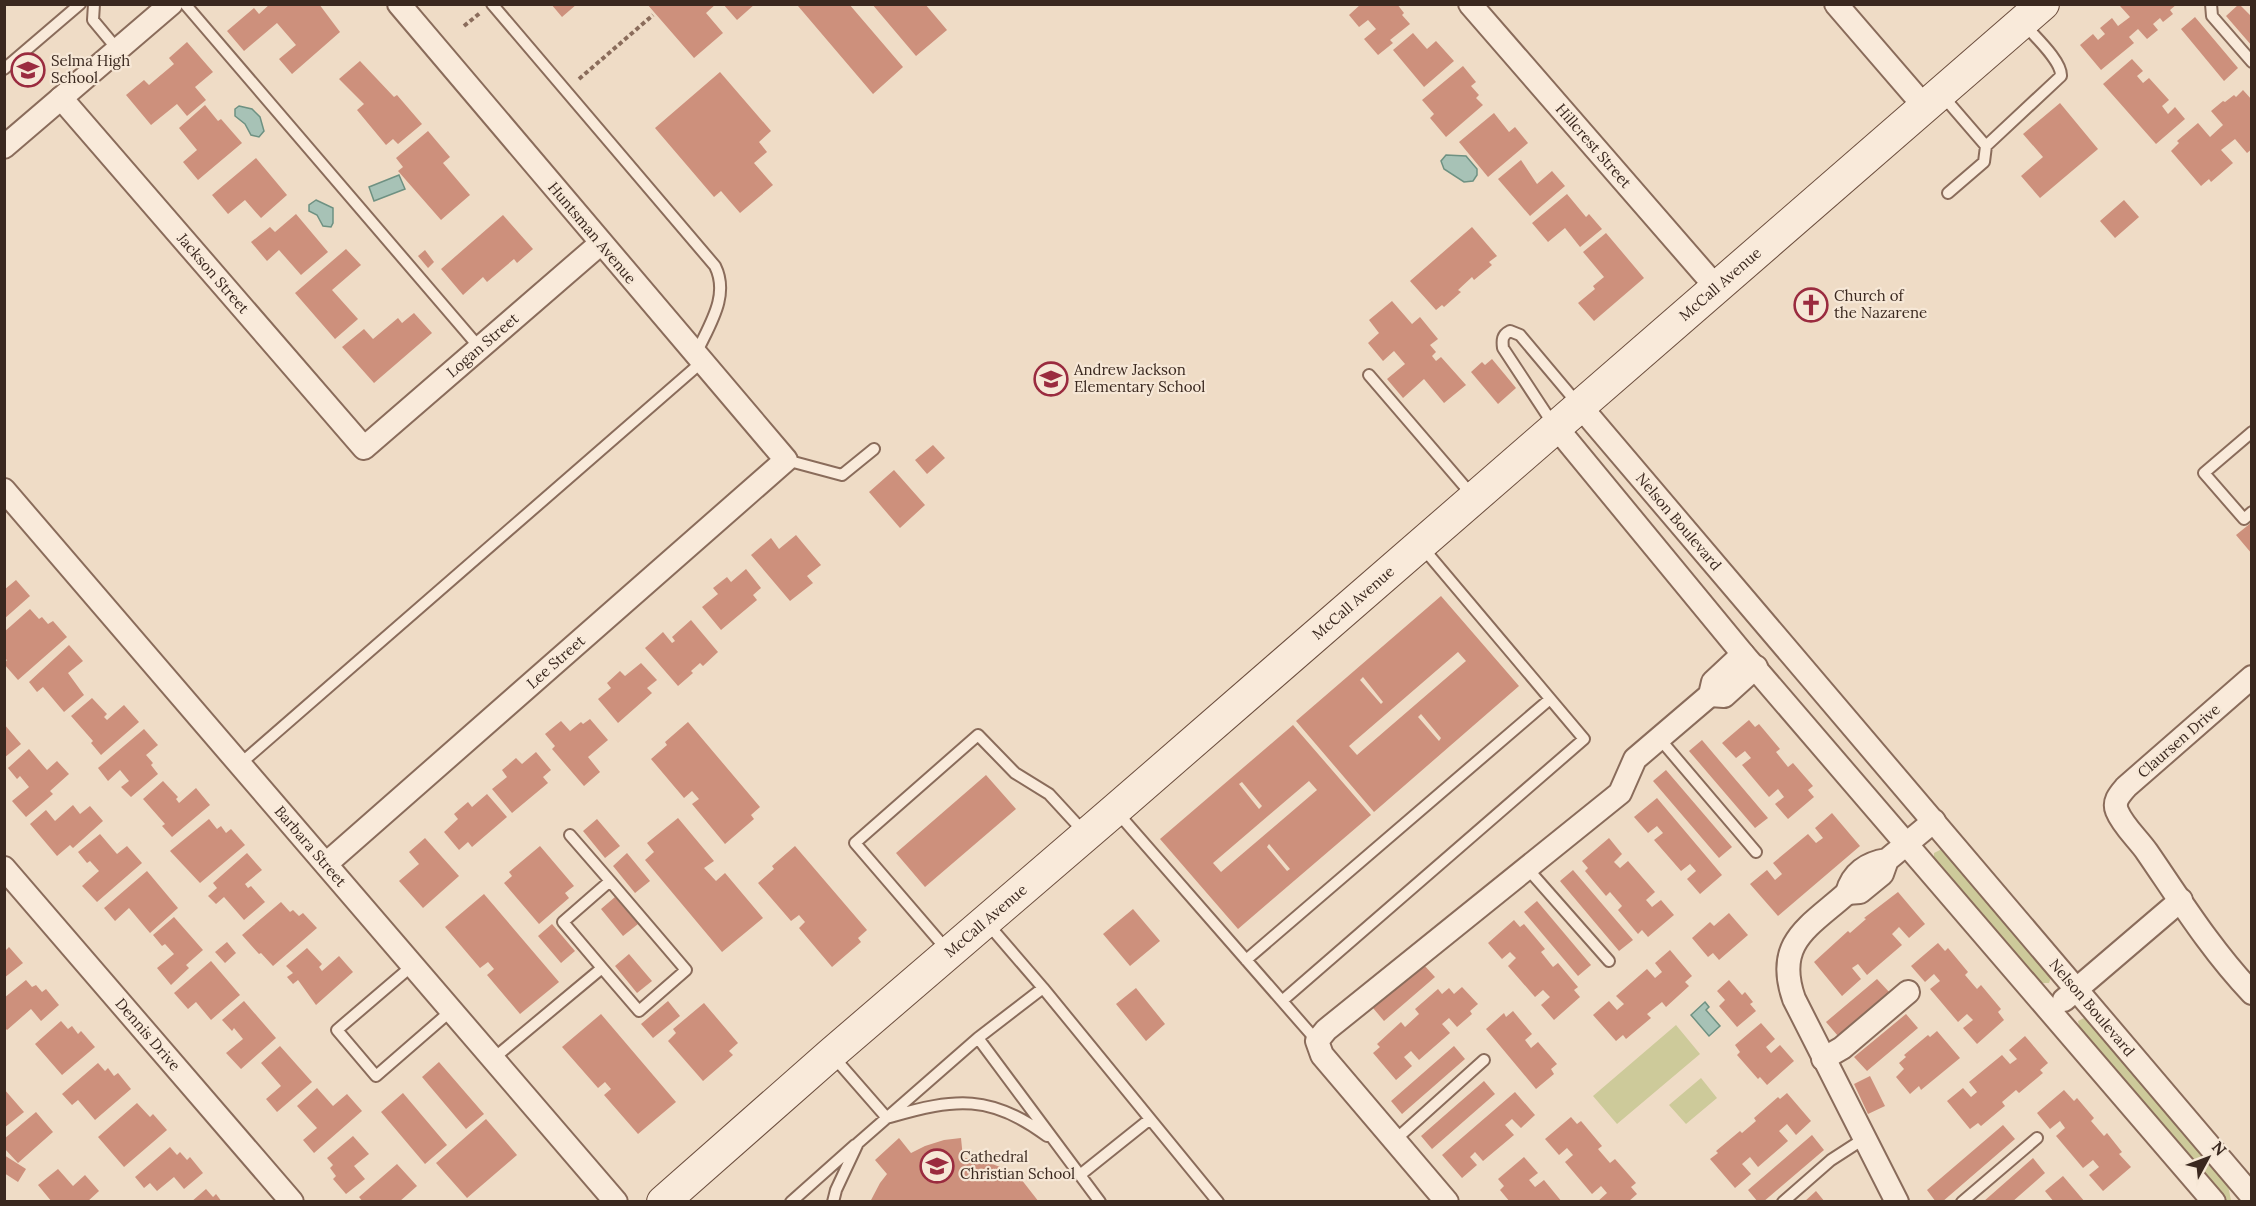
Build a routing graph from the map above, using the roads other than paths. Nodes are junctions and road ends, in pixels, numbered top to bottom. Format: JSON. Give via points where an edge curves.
{"nodes":[{"id":1,"x":80,"y":4,"type":"edge"},
{"id":2,"x":94,"y":4,"type":"edge"},
{"id":3,"x":171,"y":4,"type":"edge"},
{"id":4,"x":185,"y":4,"type":"edge"},
{"id":5,"x":399,"y":4,"type":"edge"},
{"id":6,"x":492,"y":4,"type":"edge"},
{"id":7,"x":1470,"y":4,"type":"edge"},
{"id":8,"x":1836,"y":4,"type":"edge"},
{"id":9,"x":2211,"y":4,"type":"edge"},
{"id":10,"x":2033,"y":14,"type":"edge"},
{"id":11,"x":118,"y":50,"type":"junction"},
{"id":12,"x":2252,"y":62,"type":"edge"},
{"id":13,"x":4,"y":69,"type":"edge"},
{"id":14,"x":61,"y":98,"type":"junction"},
{"id":15,"x":1932,"y":100,"type":"junction"},
{"id":16,"x":1986,"y":146,"type":"junction"},
{"id":17,"x":4,"y":147,"type":"edge"},
{"id":18,"x":1948,"y":193,"type":"dead end"},
{"id":19,"x":601,"y":243,"type":"junction"},
{"id":20,"x":1716,"y":287,"type":"junction"},
{"id":21,"x":479,"y":347,"type":"junction"},
{"id":22,"x":700,"y":357,"type":"junction"},
{"id":23,"x":1370,"y":375,"type":"dead end"},
{"id":24,"x":1580,"y":406,"type":"junction"},
{"id":25,"x":1556,"y":427,"type":"junction"},
{"id":26,"x":2252,"y":432,"type":"edge"},
{"id":27,"x":364,"y":448,"type":"joint"},
{"id":28,"x":874,"y":449,"type":"dead end"},
{"id":29,"x":786,"y":460,"type":"junction"},
{"id":30,"x":4,"y":490,"type":"edge"},
{"id":31,"x":1474,"y":498,"type":"junction"},
{"id":32,"x":2252,"y":512,"type":"edge"},
{"id":33,"x":1420,"y":544,"type":"junction"},
{"id":34,"x":1775,"y":636,"type":"junction"},
{"id":35,"x":1749,"y":660,"type":"junction"},
{"id":36,"x":2250,"y":682,"type":"edge"},
{"id":37,"x":1550,"y":699,"type":"junction"},
{"id":38,"x":1659,"y":738,"type":"junction"},
{"id":39,"x":240,"y":764,"type":"junction"},
{"id":40,"x":1115,"y":810,"type":"junction"},
{"id":41,"x":1934,"y":821,"type":"junction"},
{"id":42,"x":570,"y":834,"type":"dead end"},
{"id":43,"x":1086,"y":835,"type":"junction"},
{"id":44,"x":1908,"y":843,"type":"junction"},
{"id":45,"x":1756,"y":852,"type":"dead end"},
{"id":46,"x":326,"y":864,"type":"junction"},
{"id":47,"x":4,"y":868,"type":"edge"},
{"id":48,"x":1527,"y":868,"type":"junction"},
{"id":49,"x":610,"y":881,"type":"junction"},
{"id":50,"x":2181,"y":900,"type":"junction"},
{"id":51,"x":985,"y":921,"type":"junction"},
{"id":52,"x":948,"y":952,"type":"junction"},
{"id":53,"x":1246,"y":960,"type":"junction"},
{"id":54,"x":1609,"y":961,"type":"dead end"},
{"id":55,"x":413,"y":965,"type":"junction"},
{"id":56,"x":602,"y":968,"type":"junction"},
{"id":57,"x":1043,"y":988,"type":"junction"},
{"id":58,"x":2076,"y":990,"type":"junction"},
{"id":59,"x":1908,"y":992,"type":"dead end"},
{"id":60,"x":2252,"y":993,"type":"edge"},
{"id":61,"x":1282,"y":1001,"type":"junction"},
{"id":62,"x":452,"y":1010,"type":"junction"},
{"id":63,"x":2051,"y":1011,"type":"junction"},
{"id":64,"x":978,"y":1038,"type":"junction"},
{"id":65,"x":1317,"y":1041,"type":"junction"},
{"id":66,"x":831,"y":1054,"type":"junction"},
{"id":67,"x":494,"y":1058,"type":"junction"},
{"id":68,"x":1823,"y":1059,"type":"junction"},
{"id":69,"x":1484,"y":1060,"type":"dead end"},
{"id":70,"x":887,"y":1118,"type":"junction"},
{"id":71,"x":1150,"y":1119,"type":"junction"},
{"id":72,"x":1865,"y":1138,"type":"junction"},
{"id":73,"x":2037,"y":1138,"type":"dead end"},
{"id":74,"x":1395,"y":1140,"type":"junction"},
{"id":75,"x":858,"y":1143,"type":"junction"},
{"id":76,"x":1065,"y":1154,"type":"junction"},
{"id":77,"x":1080,"y":1175,"type":"junction"},
{"id":78,"x":2252,"y":1196,"type":"edge"},
{"id":79,"x":292,"y":1202,"type":"edge"},
{"id":80,"x":616,"y":1202,"type":"edge"},
{"id":81,"x":663,"y":1202,"type":"edge"},
{"id":82,"x":790,"y":1202,"type":"edge"},
{"id":83,"x":833,"y":1202,"type":"edge"},
{"id":84,"x":1100,"y":1202,"type":"edge"},
{"id":85,"x":1218,"y":1202,"type":"edge"},
{"id":86,"x":1447,"y":1202,"type":"edge"},
{"id":87,"x":1783,"y":1202,"type":"edge"},
{"id":88,"x":1897,"y":1202,"type":"edge"},
{"id":89,"x":1962,"y":1202,"type":"edge"},
{"id":90,"x":2214,"y":1202,"type":"edge"}],
"edges":[{"from":1,"to":13,"type":"lane"},
{"from":2,"to":11,"type":"lane","via":[[93,20]]},
{"from":3,"to":11,"type":"street"},
{"from":4,"to":21,"type":"lane"},
{"from":5,"to":19,"type":"street","name":"Huntsman Avenue"},
{"from":6,"to":22,"type":"lane","via":[[715,266],[722,286],[720,299]]},
{"from":7,"to":20,"type":"street","name":"Hillcrest Street"},
{"from":8,"to":15,"type":"street"},
{"from":9,"to":12,"type":"lane","via":[[2212,16]]},
{"from":10,"to":15,"type":"main road","name":"McCall Avenue"},
{"from":10,"to":16,"type":"lane","via":[[2061,76]]},
{"from":11,"to":14,"type":"street"},
{"from":14,"to":17,"type":"street"},
{"from":14,"to":27,"type":"street","name":"Jackson Street"},
{"from":15,"to":16,"type":"lane"},
{"from":15,"to":20,"type":"main road","name":"McCall Avenue"},
{"from":16,"to":18,"type":"lane","via":[[1984,162]]},
{"from":19,"to":21,"type":"street","name":"Logan Street"},
{"from":19,"to":22,"type":"street","name":"Huntsman Avenue"},
{"from":20,"to":24,"type":"main road","name":"McCall Avenue"},
{"from":21,"to":27,"type":"street","name":"Logan Street"},
{"from":22,"to":29,"type":"street","name":"Huntsman Avenue"},
{"from":22,"to":39,"type":"lane"},
{"from":23,"to":31,"type":"lane"},
{"from":24,"to":25,"type":"main road","name":"McCall Avenue"},
{"from":24,"to":25,"type":"lane","via":[[1520,335],[1506,333],[1503,348]]},
{"from":24,"to":34,"type":"street","name":"Nelson Boulevard"},
{"from":25,"to":31,"type":"main road","name":"McCall Avenue"},
{"from":25,"to":35,"type":"street","name":"Nelson Boulevard"},
{"from":26,"to":32,"type":"lane","via":[[2204,473],[2244,519]]},
{"from":28,"to":29,"type":"lane","via":[[842,475]]},
{"from":29,"to":46,"type":"street","name":"Lee Street"},
{"from":30,"to":39,"type":"street","name":"Barbara Street"},
{"from":31,"to":33,"type":"main road","name":"McCall Avenue"},
{"from":33,"to":37,"type":"lane"},
{"from":33,"to":40,"type":"main road","name":"McCall Avenue"},
{"from":34,"to":35,"type":"street"},
{"from":34,"to":41,"type":"street","name":"Nelson Boulevard"},
{"from":35,"to":38,"type":"street","via":[[1713,682],[1710,695]]},
{"from":35,"to":44,"type":"street","name":"Nelson Boulevard"},
{"from":36,"to":50,"type":"street","name":"Claursen Drive","via":[[2126,787],[2116,801],[2116,809]]},
{"from":37,"to":53,"type":"lane"},
{"from":37,"to":61,"type":"lane","via":[[1584,739]]},
{"from":38,"to":45,"type":"lane"},
{"from":38,"to":48,"type":"street","via":[[1635,759],[1620,793]]},
{"from":39,"to":46,"type":"street","name":"Barbara Street"},
{"from":40,"to":43,"type":"main road","name":"McCall Avenue"},
{"from":40,"to":53,"type":"lane"},
{"from":41,"to":44,"type":"street"},
{"from":41,"to":58,"type":"street","name":"Nelson Boulevard"},
{"from":42,"to":49,"type":"lane"},
{"from":43,"to":51,"type":"main road","name":"McCall Avenue"},
{"from":43,"to":52,"type":"lane","via":[[1049,794],[1015,773],[978,735],[855,843]]},
{"from":44,"to":63,"type":"street","name":"Nelson Boulevard"},
{"from":44,"to":68,"type":"street","via":[[1887,860],[1872,862],[1850,880],[1847,893],[1802,932],[1788,956],[1789,986]]},
{"from":46,"to":55,"type":"street","name":"Barbara Street"},
{"from":47,"to":79,"type":"street","name":"Dennis Drive"},
{"from":48,"to":54,"type":"lane"},
{"from":48,"to":65,"type":"street"},
{"from":49,"to":56,"type":"lane","via":[[562,922]]},
{"from":49,"to":56,"type":"lane","via":[[686,970],[639,1011]]},
{"from":50,"to":58,"type":"street"},
{"from":50,"to":60,"type":"street","via":[[2209,942]]},
{"from":51,"to":52,"type":"main road","name":"McCall Avenue"},
{"from":51,"to":57,"type":"lane"},
{"from":52,"to":66,"type":"main road","name":"McCall Avenue"},
{"from":53,"to":61,"type":"lane"},
{"from":55,"to":62,"type":"street","name":"Barbara Street"},
{"from":55,"to":62,"type":"lane","via":[[337,1030],[369,1068],[376,1076]]},
{"from":56,"to":67,"type":"lane"},
{"from":57,"to":64,"type":"lane"},
{"from":57,"to":71,"type":"lane"},
{"from":58,"to":63,"type":"street"},
{"from":58,"to":78,"type":"street","name":"Nelson Boulevard"},
{"from":59,"to":68,"type":"street","via":[[1842,1048]]},
{"from":61,"to":65,"type":"lane"},
{"from":62,"to":67,"type":"street","name":"Barbara Street"},
{"from":63,"to":90,"type":"street","name":"Nelson Boulevard"},
{"from":64,"to":70,"type":"lane"},
{"from":64,"to":76,"type":"lane"},
{"from":65,"to":74,"type":"street","via":[[1322,1055]]},
{"from":66,"to":70,"type":"lane"},
{"from":66,"to":81,"type":"main road","name":"McCall Avenue"},
{"from":67,"to":80,"type":"street","name":"Barbara Street"},
{"from":68,"to":72,"type":"street"},
{"from":69,"to":74,"type":"lane"},
{"from":70,"to":75,"type":"lane"},
{"from":70,"to":76,"type":"lane","via":[[925,1106],[977,1103],[1026,1120]]},
{"from":71,"to":77,"type":"lane"},
{"from":71,"to":85,"type":"lane"},
{"from":72,"to":87,"type":"lane"},
{"from":72,"to":88,"type":"street"},
{"from":73,"to":89,"type":"lane"},
{"from":74,"to":86,"type":"street"},
{"from":75,"to":82,"type":"lane"},
{"from":75,"to":83,"type":"lane"},
{"from":76,"to":77,"type":"lane"},
{"from":77,"to":84,"type":"lane"}]}
